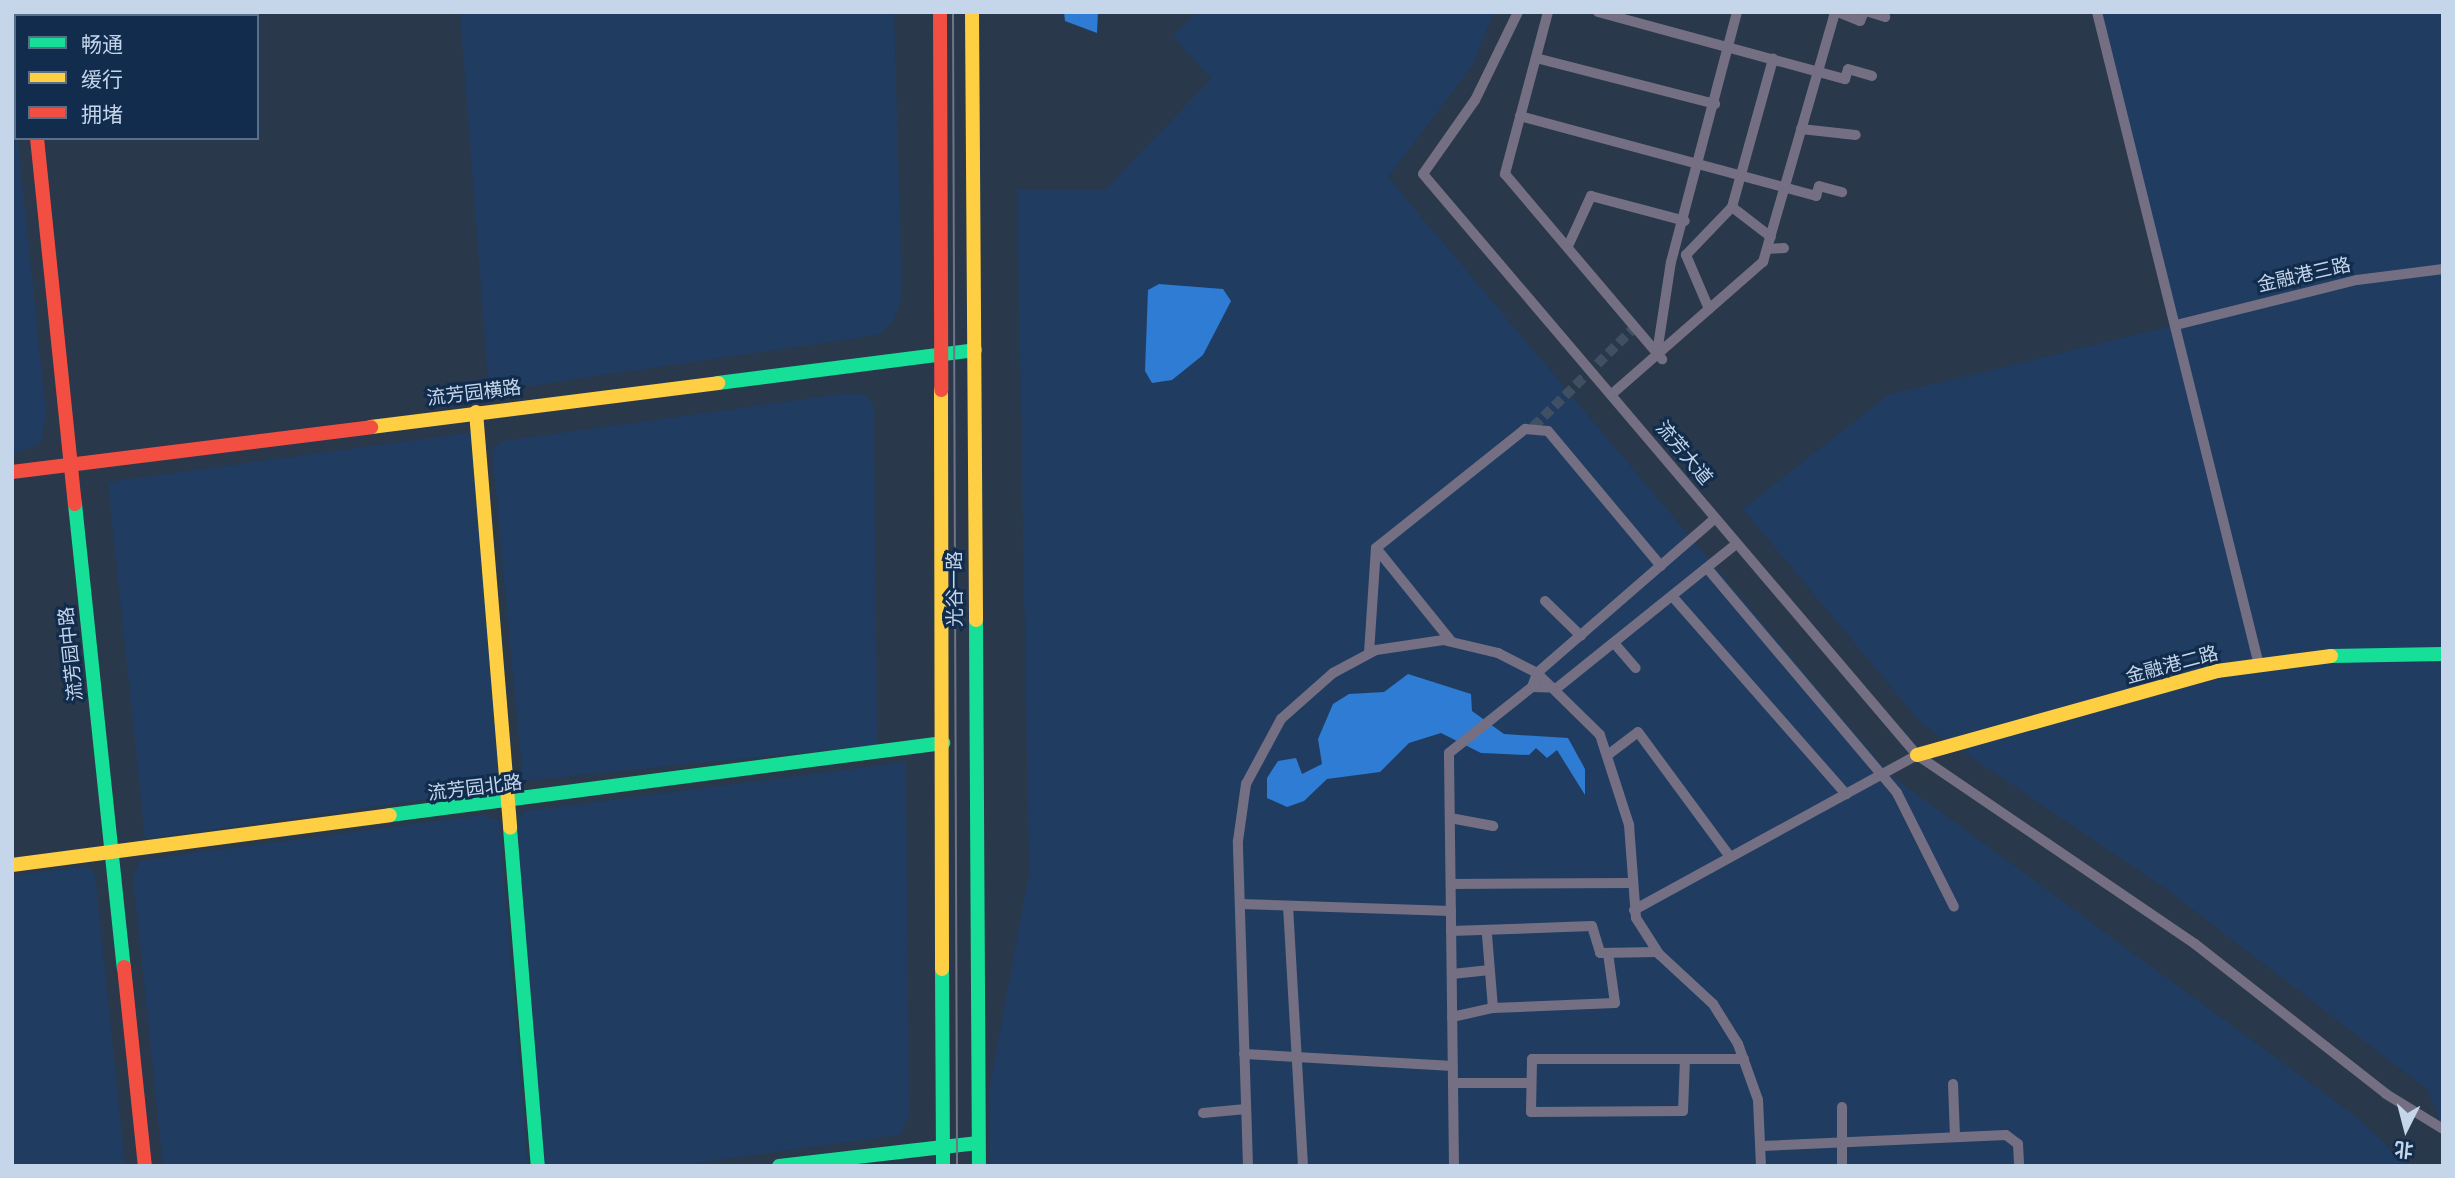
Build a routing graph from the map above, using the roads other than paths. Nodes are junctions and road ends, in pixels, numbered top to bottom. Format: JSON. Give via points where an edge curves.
{"nodes":[{"id":1,"x":940,"y":12,"type":"edge"},
{"id":2,"x":972,"y":12,"type":"edge"},
{"id":3,"x":1518,"y":12,"type":"edge"},
{"id":4,"x":1548,"y":12,"type":"edge"},
{"id":5,"x":1598,"y":12,"type":"edge"},
{"id":6,"x":1737,"y":12,"type":"edge"},
{"id":7,"x":1836,"y":12,"type":"edge"},
{"id":8,"x":1867,"y":12,"type":"edge"},
{"id":9,"x":2097,"y":12,"type":"edge"},
{"id":10,"x":1885,"y":17,"type":"dead end"},
{"id":11,"x":1730,"y":47,"type":"junction"},
{"id":12,"x":1536,"y":58,"type":"junction"},
{"id":13,"x":1773,"y":59,"type":"junction"},
{"id":14,"x":1818,"y":71,"type":"junction"},
{"id":15,"x":1872,"y":76,"type":"dead end"},
{"id":16,"x":1715,"y":104,"type":"junction"},
{"id":17,"x":1520,"y":116,"type":"junction"},
{"id":18,"x":1801,"y":129,"type":"junction"},
{"id":19,"x":1856,"y":135,"type":"dead end"},
{"id":20,"x":37,"y":140,"type":"edge"},
{"id":21,"x":1698,"y":164,"type":"junction"},
{"id":22,"x":1741,"y":176,"type":"junction"},
{"id":23,"x":1784,"y":188,"type":"junction"},
{"id":24,"x":1842,"y":192,"type":"dead end"},
{"id":25,"x":1732,"y":207,"type":"junction"},
{"id":26,"x":1685,"y":221,"type":"junction"},
{"id":27,"x":1771,"y":237,"type":"junction"},
{"id":28,"x":1569,"y":244,"type":"junction"},
{"id":29,"x":1784,"y":248,"type":"dead end"},
{"id":30,"x":1767,"y":249,"type":"junction"},
{"id":31,"x":2443,"y":269,"type":"edge"},
{"id":32,"x":1709,"y":309,"type":"junction"},
{"id":33,"x":2176,"y":325,"type":"junction"},
{"id":34,"x":975,"y":350,"type":"junction"},
{"id":35,"x":941,"y":354,"type":"junction"},
{"id":36,"x":1660,"y":356,"type":"junction"},
{"id":37,"x":1612,"y":394,"type":"junction"},
{"id":38,"x":476,"y":412,"type":"junction"},
{"id":39,"x":70,"y":464,"type":"junction"},
{"id":40,"x":12,"y":472,"type":"edge"},
{"id":41,"x":1715,"y":518,"type":"junction"},
{"id":42,"x":1736,"y":544,"type":"junction"},
{"id":43,"x":1376,"y":548,"type":"junction"},
{"id":44,"x":1661,"y":566,"type":"junction"},
{"id":45,"x":1707,"y":568,"type":"junction"},
{"id":46,"x":1672,"y":596,"type":"junction"},
{"id":47,"x":1545,"y":601,"type":"dead end"},
{"id":48,"x":1581,"y":636,"type":"junction"},
{"id":49,"x":1451,"y":640,"type":"junction"},
{"id":50,"x":1614,"y":643,"type":"junction"},
{"id":51,"x":1369,"y":653,"type":"junction"},
{"id":52,"x":2443,"y":654,"type":"edge"},
{"id":53,"x":2259,"y":665,"type":"junction"},
{"id":54,"x":1636,"y":668,"type":"dead end"},
{"id":55,"x":1537,"y":673,"type":"junction"},
{"id":56,"x":1532,"y":687,"type":"junction"},
{"id":57,"x":1557,"y":688,"type":"junction"},
{"id":58,"x":943,"y":743,"type":"junction"},
{"id":59,"x":1609,"y":754,"type":"junction"},
{"id":60,"x":1917,"y":755,"type":"junction"},
{"id":61,"x":1881,"y":775,"type":"junction"},
{"id":62,"x":1846,"y":794,"type":"junction"},
{"id":63,"x":505,"y":804,"type":"junction"},
{"id":64,"x":1450,"y":818,"type":"junction"},
{"id":65,"x":1493,"y":826,"type":"dead end"},
{"id":66,"x":112,"y":852,"type":"junction"},
{"id":67,"x":1730,"y":857,"type":"junction"},
{"id":68,"x":12,"y":865,"type":"edge"},
{"id":69,"x":1629,"y":883,"type":"junction"},
{"id":70,"x":1451,"y":884,"type":"junction"},
{"id":71,"x":1240,"y":904,"type":"junction"},
{"id":72,"x":1288,"y":906,"type":"junction"},
{"id":73,"x":1954,"y":906,"type":"dead end"},
{"id":74,"x":1634,"y":910,"type":"junction"},
{"id":75,"x":1451,"y":911,"type":"junction"},
{"id":76,"x":1451,"y":931,"type":"junction"},
{"id":77,"x":1487,"y":935,"type":"junction"},
{"id":78,"x":1657,"y":952,"type":"junction"},
{"id":79,"x":1608,"y":953,"type":"junction"},
{"id":80,"x":1490,"y":970,"type":"junction"},
{"id":81,"x":1452,"y":974,"type":"junction"},
{"id":82,"x":1493,"y":1008,"type":"junction"},
{"id":83,"x":1452,"y":1017,"type":"junction"},
{"id":84,"x":1244,"y":1054,"type":"junction"},
{"id":85,"x":1297,"y":1057,"type":"junction"},
{"id":86,"x":1685,"y":1059,"type":"junction"},
{"id":87,"x":1744,"y":1059,"type":"junction"},
{"id":88,"x":1453,"y":1066,"type":"junction"},
{"id":89,"x":1453,"y":1083,"type":"junction"},
{"id":90,"x":1531,"y":1083,"type":"junction"},
{"id":91,"x":1953,"y":1084,"type":"dead end"},
{"id":92,"x":1842,"y":1107,"type":"dead end"},
{"id":93,"x":1246,"y":1108,"type":"junction"},
{"id":94,"x":1203,"y":1113,"type":"dead end"},
{"id":95,"x":2443,"y":1129,"type":"edge"},
{"id":96,"x":1955,"y":1136,"type":"junction"},
{"id":97,"x":943,"y":1142,"type":"junction"},
{"id":98,"x":1842,"y":1142,"type":"junction"},
{"id":99,"x":978,"y":1143,"type":"junction"},
{"id":100,"x":1763,"y":1146,"type":"junction"},
{"id":101,"x":1764,"y":1165,"type":"edge"},
{"id":102,"x":145,"y":1166,"type":"edge"},
{"id":103,"x":538,"y":1166,"type":"edge"},
{"id":104,"x":779,"y":1166,"type":"edge"},
{"id":105,"x":943,"y":1166,"type":"edge"},
{"id":106,"x":979,"y":1166,"type":"edge"},
{"id":107,"x":1248,"y":1166,"type":"edge"},
{"id":108,"x":1303,"y":1166,"type":"edge"},
{"id":109,"x":1454,"y":1166,"type":"edge"},
{"id":110,"x":1842,"y":1166,"type":"edge"},
{"id":111,"x":2020,"y":1166,"type":"edge"}],
"edges":[{"from":1,"to":35,"type":"street","name":"光谷一路"},
{"from":2,"to":34,"type":"street","name":"光谷一路"},
{"from":3,"to":37,"type":"street","name":"流芳大道","via":[[1482,89],[1423,174]]},
{"from":4,"to":12,"type":"street"},
{"from":5,"to":11,"type":"street"},
{"from":6,"to":11,"type":"street"},
{"from":7,"to":8,"type":"street","via":[[1860,22]]},
{"from":7,"to":14,"type":"street"},
{"from":8,"to":10,"type":"street"},
{"from":9,"to":33,"type":"street"},
{"from":11,"to":13,"type":"street"},
{"from":11,"to":16,"type":"street"},
{"from":12,"to":16,"type":"street"},
{"from":12,"to":17,"type":"street"},
{"from":13,"to":14,"type":"street"},
{"from":13,"to":22,"type":"street"},
{"from":14,"to":15,"type":"street","via":[[1845,79],[1848,69]]},
{"from":14,"to":18,"type":"street"},
{"from":16,"to":21,"type":"street"},
{"from":17,"to":21,"type":"street"},
{"from":17,"to":28,"type":"street","via":[[1505,174]]},
{"from":18,"to":19,"type":"street"},
{"from":18,"to":23,"type":"street"},
{"from":20,"to":39,"type":"street","name":"流芳园中路"},
{"from":21,"to":22,"type":"street"},
{"from":21,"to":26,"type":"street"},
{"from":22,"to":23,"type":"street"},
{"from":22,"to":25,"type":"street"},
{"from":23,"to":24,"type":"street","via":[[1816,196],[1819,186]]},
{"from":23,"to":27,"type":"street"},
{"from":25,"to":27,"type":"street"},
{"from":25,"to":32,"type":"street","via":[[1686,255]]},
{"from":26,"to":28,"type":"street","via":[[1591,196]]},
{"from":26,"to":36,"type":"street","via":[[1661,305]]},
{"from":27,"to":30,"type":"street"},
{"from":28,"to":36,"type":"street"},
{"from":29,"to":30,"type":"street"},
{"from":30,"to":32,"type":"street","via":[[1763,262]]},
{"from":31,"to":33,"type":"street","name":"金融港三路","via":[[2357,279]]},
{"from":32,"to":36,"type":"street"},
{"from":33,"to":53,"type":"street"},
{"from":34,"to":35,"type":"street","name":"流芳园横路"},
{"from":34,"to":99,"type":"street","name":"光谷一路"},
{"from":35,"to":38,"type":"street","name":"流芳园横路"},
{"from":35,"to":58,"type":"street","name":"光谷一路"},
{"from":36,"to":37,"type":"street"},
{"from":37,"to":41,"type":"street","name":"流芳大道"},
{"from":38,"to":39,"type":"street","name":"流芳园横路"},
{"from":38,"to":63,"type":"street"},
{"from":39,"to":40,"type":"street","name":"流芳园横路"},
{"from":39,"to":66,"type":"street","name":"流芳园中路"},
{"from":41,"to":42,"type":"street","name":"流芳大道"},
{"from":41,"to":44,"type":"street"},
{"from":42,"to":45,"type":"street"},
{"from":42,"to":60,"type":"street","name":"流芳大道"},
{"from":43,"to":44,"type":"street","via":[[1444,502],[1525,429],[1540,427]]},
{"from":43,"to":49,"type":"street"},
{"from":43,"to":51,"type":"street"},
{"from":44,"to":48,"type":"street"},
{"from":45,"to":46,"type":"street"},
{"from":45,"to":61,"type":"street"},
{"from":46,"to":50,"type":"street"},
{"from":46,"to":62,"type":"street"},
{"from":47,"to":48,"type":"street"},
{"from":48,"to":55,"type":"street"},
{"from":49,"to":51,"type":"street"},
{"from":49,"to":55,"type":"street","via":[[1498,653]]},
{"from":50,"to":54,"type":"street"},
{"from":50,"to":57,"type":"street"},
{"from":51,"to":71,"type":"street","via":[[1303,696],[1265,742],[1242,801]]},
{"from":52,"to":53,"type":"street","name":"金融港二路","via":[[2315,656]]},
{"from":53,"to":60,"type":"street","name":"金融港二路"},
{"from":55,"to":56,"type":"street"},
{"from":55,"to":57,"type":"street"},
{"from":56,"to":57,"type":"street"},
{"from":56,"to":64,"type":"street","via":[[1449,753]]},
{"from":57,"to":59,"type":"street","via":[[1588,719]]},
{"from":58,"to":63,"type":"street","name":"流芳园北路"},
{"from":58,"to":97,"type":"street","name":"光谷一路"},
{"from":59,"to":67,"type":"street","via":[[1638,732]]},
{"from":59,"to":69,"type":"street","via":[[1629,825]]},
{"from":60,"to":61,"type":"street"},
{"from":60,"to":95,"type":"street","name":"流芳大道","via":[[2196,944],[2386,1094]]},
{"from":61,"to":62,"type":"street"},
{"from":61,"to":73,"type":"street","via":[[1897,793]]},
{"from":62,"to":67,"type":"street"},
{"from":63,"to":66,"type":"street","name":"流芳园北路"},
{"from":63,"to":103,"type":"street"},
{"from":64,"to":65,"type":"street"},
{"from":64,"to":70,"type":"street"},
{"from":66,"to":68,"type":"street","name":"流芳园北路"},
{"from":66,"to":102,"type":"street","name":"流芳园中路"},
{"from":67,"to":74,"type":"street"},
{"from":69,"to":70,"type":"street"},
{"from":69,"to":74,"type":"street"},
{"from":70,"to":75,"type":"street"},
{"from":71,"to":72,"type":"street"},
{"from":71,"to":84,"type":"street"},
{"from":72,"to":75,"type":"street"},
{"from":72,"to":85,"type":"street"},
{"from":74,"to":78,"type":"street"},
{"from":75,"to":76,"type":"street"},
{"from":76,"to":77,"type":"street"},
{"from":76,"to":81,"type":"street"},
{"from":77,"to":79,"type":"street","via":[[1592,926],[1600,953]]},
{"from":77,"to":80,"type":"street"},
{"from":78,"to":79,"type":"street"},
{"from":78,"to":87,"type":"street","via":[[1713,1004]]},
{"from":79,"to":82,"type":"street","via":[[1615,1003]]},
{"from":80,"to":81,"type":"street"},
{"from":80,"to":82,"type":"street"},
{"from":81,"to":83,"type":"street"},
{"from":82,"to":83,"type":"street"},
{"from":83,"to":88,"type":"street"},
{"from":84,"to":85,"type":"street"},
{"from":84,"to":93,"type":"street"},
{"from":85,"to":88,"type":"street"},
{"from":85,"to":108,"type":"street"},
{"from":86,"to":87,"type":"street"},
{"from":86,"to":90,"type":"street","via":[[1532,1059]]},
{"from":86,"to":90,"type":"street","via":[[1683,1111],[1531,1112]]},
{"from":87,"to":100,"type":"street"},
{"from":88,"to":89,"type":"street"},
{"from":89,"to":90,"type":"street"},
{"from":89,"to":109,"type":"street"},
{"from":91,"to":96,"type":"street"},
{"from":92,"to":98,"type":"street"},
{"from":93,"to":94,"type":"street"},
{"from":93,"to":107,"type":"street"},
{"from":96,"to":98,"type":"street"},
{"from":96,"to":111,"type":"street","via":[[2014,1136]]},
{"from":97,"to":99,"type":"street"},
{"from":97,"to":104,"type":"street"},
{"from":97,"to":105,"type":"street","name":"光谷一路"},
{"from":98,"to":100,"type":"street"},
{"from":98,"to":110,"type":"street"},
{"from":99,"to":106,"type":"street","name":"光谷一路"},
{"from":100,"to":101,"type":"street"}]}
